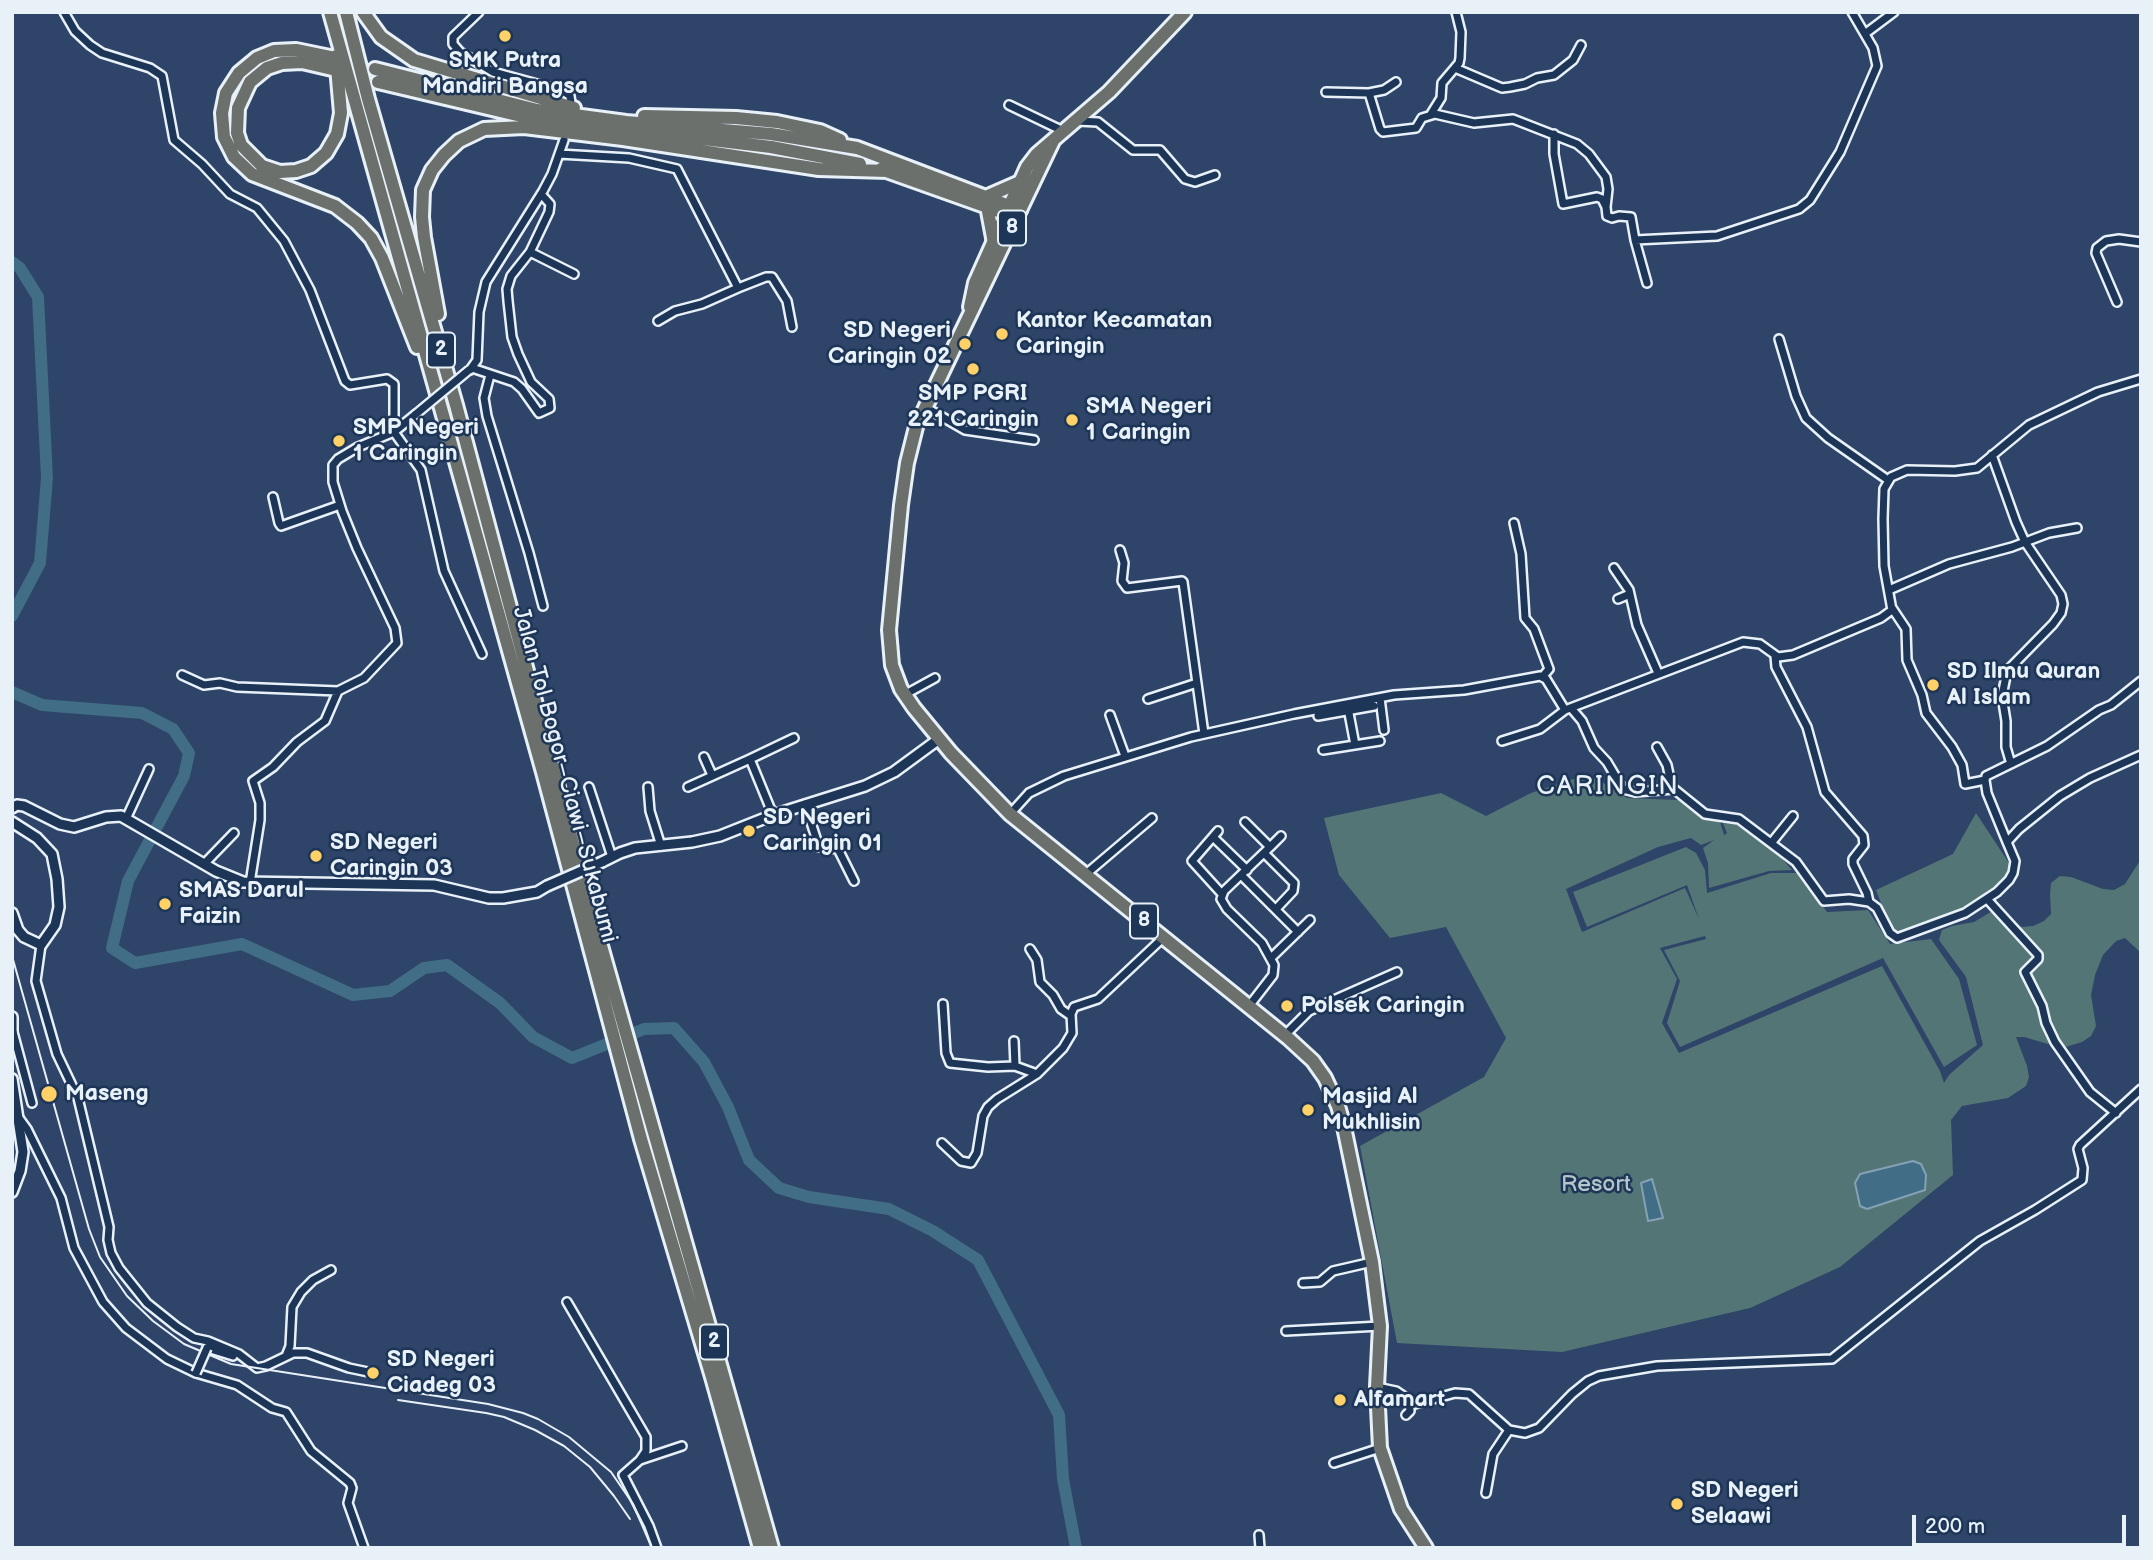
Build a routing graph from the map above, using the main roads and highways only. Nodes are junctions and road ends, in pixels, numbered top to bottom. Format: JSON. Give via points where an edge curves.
{"nodes":[{"id":1,"x":330,"y":12,"type":"edge"},
{"id":2,"x":346,"y":12,"type":"edge"},
{"id":3,"x":363,"y":12,"type":"edge"},
{"id":4,"x":1185,"y":12,"type":"edge"},
{"id":5,"x":1053,"y":141,"type":"junction"},
{"id":6,"x":857,"y":148,"type":"junction"},
{"id":7,"x":888,"y":171,"type":"junction"},
{"id":8,"x":1020,"y":182,"type":"junction"},
{"id":9,"x":987,"y":201,"type":"junction"},
{"id":10,"x":1013,"y":212,"type":"junction"},
{"id":11,"x":994,"y":243,"type":"junction"},
{"id":12,"x":969,"y":314,"type":"junction"},
{"id":13,"x":456,"y":405,"type":"junction"},
{"id":14,"x":444,"y":419,"type":"junction"},
{"id":15,"x":527,"y":693,"type":"junction"},
{"id":16,"x":647,"y":1137,"type":"junction"},
{"id":17,"x":760,"y":1548,"type":"edge"},
{"id":18,"x":772,"y":1548,"type":"edge"},
{"id":19,"x":1426,"y":1548,"type":"edge"}],
"edges":[{"from":1,"to":14,"type":"highway","name":"Jalan Tol Bogor–Ciawi–Sukabumi","number":"2"},
{"from":1,"to":14,"type":"highway","via":[[341,113],[337,134],[326,153],[311,166],[280,172],[262,166],[237,133],[238,108],[250,82],[267,68],[282,63],[331,63],[296,50],[257,58],[239,74],[226,93],[224,138],[234,157],[252,174],[335,206],[371,239]]},
{"from":2,"to":13,"type":"highway","name":"Jalan Tol Bogor–Ciawi–Sukabumi","number":"2"},
{"from":3,"to":6,"type":"highway","via":[[381,37],[414,60],[543,100],[629,116],[777,122],[820,131]]},
{"from":4,"to":5,"type":"highway","number":"8","via":[[1135,66]]},
{"from":5,"to":8,"type":"highway","number":"8","via":[[1037,154]]},
{"from":5,"to":10,"type":"highway","number":"8"},
{"from":6,"to":7,"type":"highway","via":[[771,134],[537,110],[376,75],[534,119],[771,147]]},
{"from":6,"to":9,"type":"highway"},
{"from":7,"to":9,"type":"highway"},
{"from":7,"to":13,"type":"highway","via":[[819,169],[524,127],[484,129],[467,136],[438,161],[427,179],[422,201],[425,249]]},
{"from":8,"to":9,"type":"highway"},
{"from":8,"to":10,"type":"highway","number":"8"},
{"from":9,"to":10,"type":"highway"},
{"from":9,"to":11,"type":"highway"},
{"from":10,"to":11,"type":"highway","number":"8"},
{"from":10,"to":12,"type":"highway","number":"8"},
{"from":11,"to":12,"type":"highway","number":"8","via":[[975,283]]},
{"from":12,"to":19,"type":"highway","number":"8","via":[[916,427],[904,478],[889,630],[891,665],[904,695],[939,739],[1010,814],[1318,1066],[1335,1099],[1372,1262],[1380,1326],[1380,1448],[1401,1509]]},
{"from":13,"to":15,"type":"highway","name":"Jalan Tol Bogor–Ciawi–Sukabumi","number":"2"},
{"from":14,"to":15,"type":"highway","name":"Jalan Tol Bogor–Ciawi–Sukabumi","number":"2"},
{"from":15,"to":16,"type":"highway","name":"Jalan Tol Bogor–Ciawi–Sukabumi","number":"2"},
{"from":16,"to":17,"type":"highway","name":"Jalan Tol Bogor–Ciawi–Sukabumi","number":"2"},
{"from":16,"to":18,"type":"highway","name":"Jalan Tol Bogor–Ciawi–Sukabumi","number":"2"}]}
